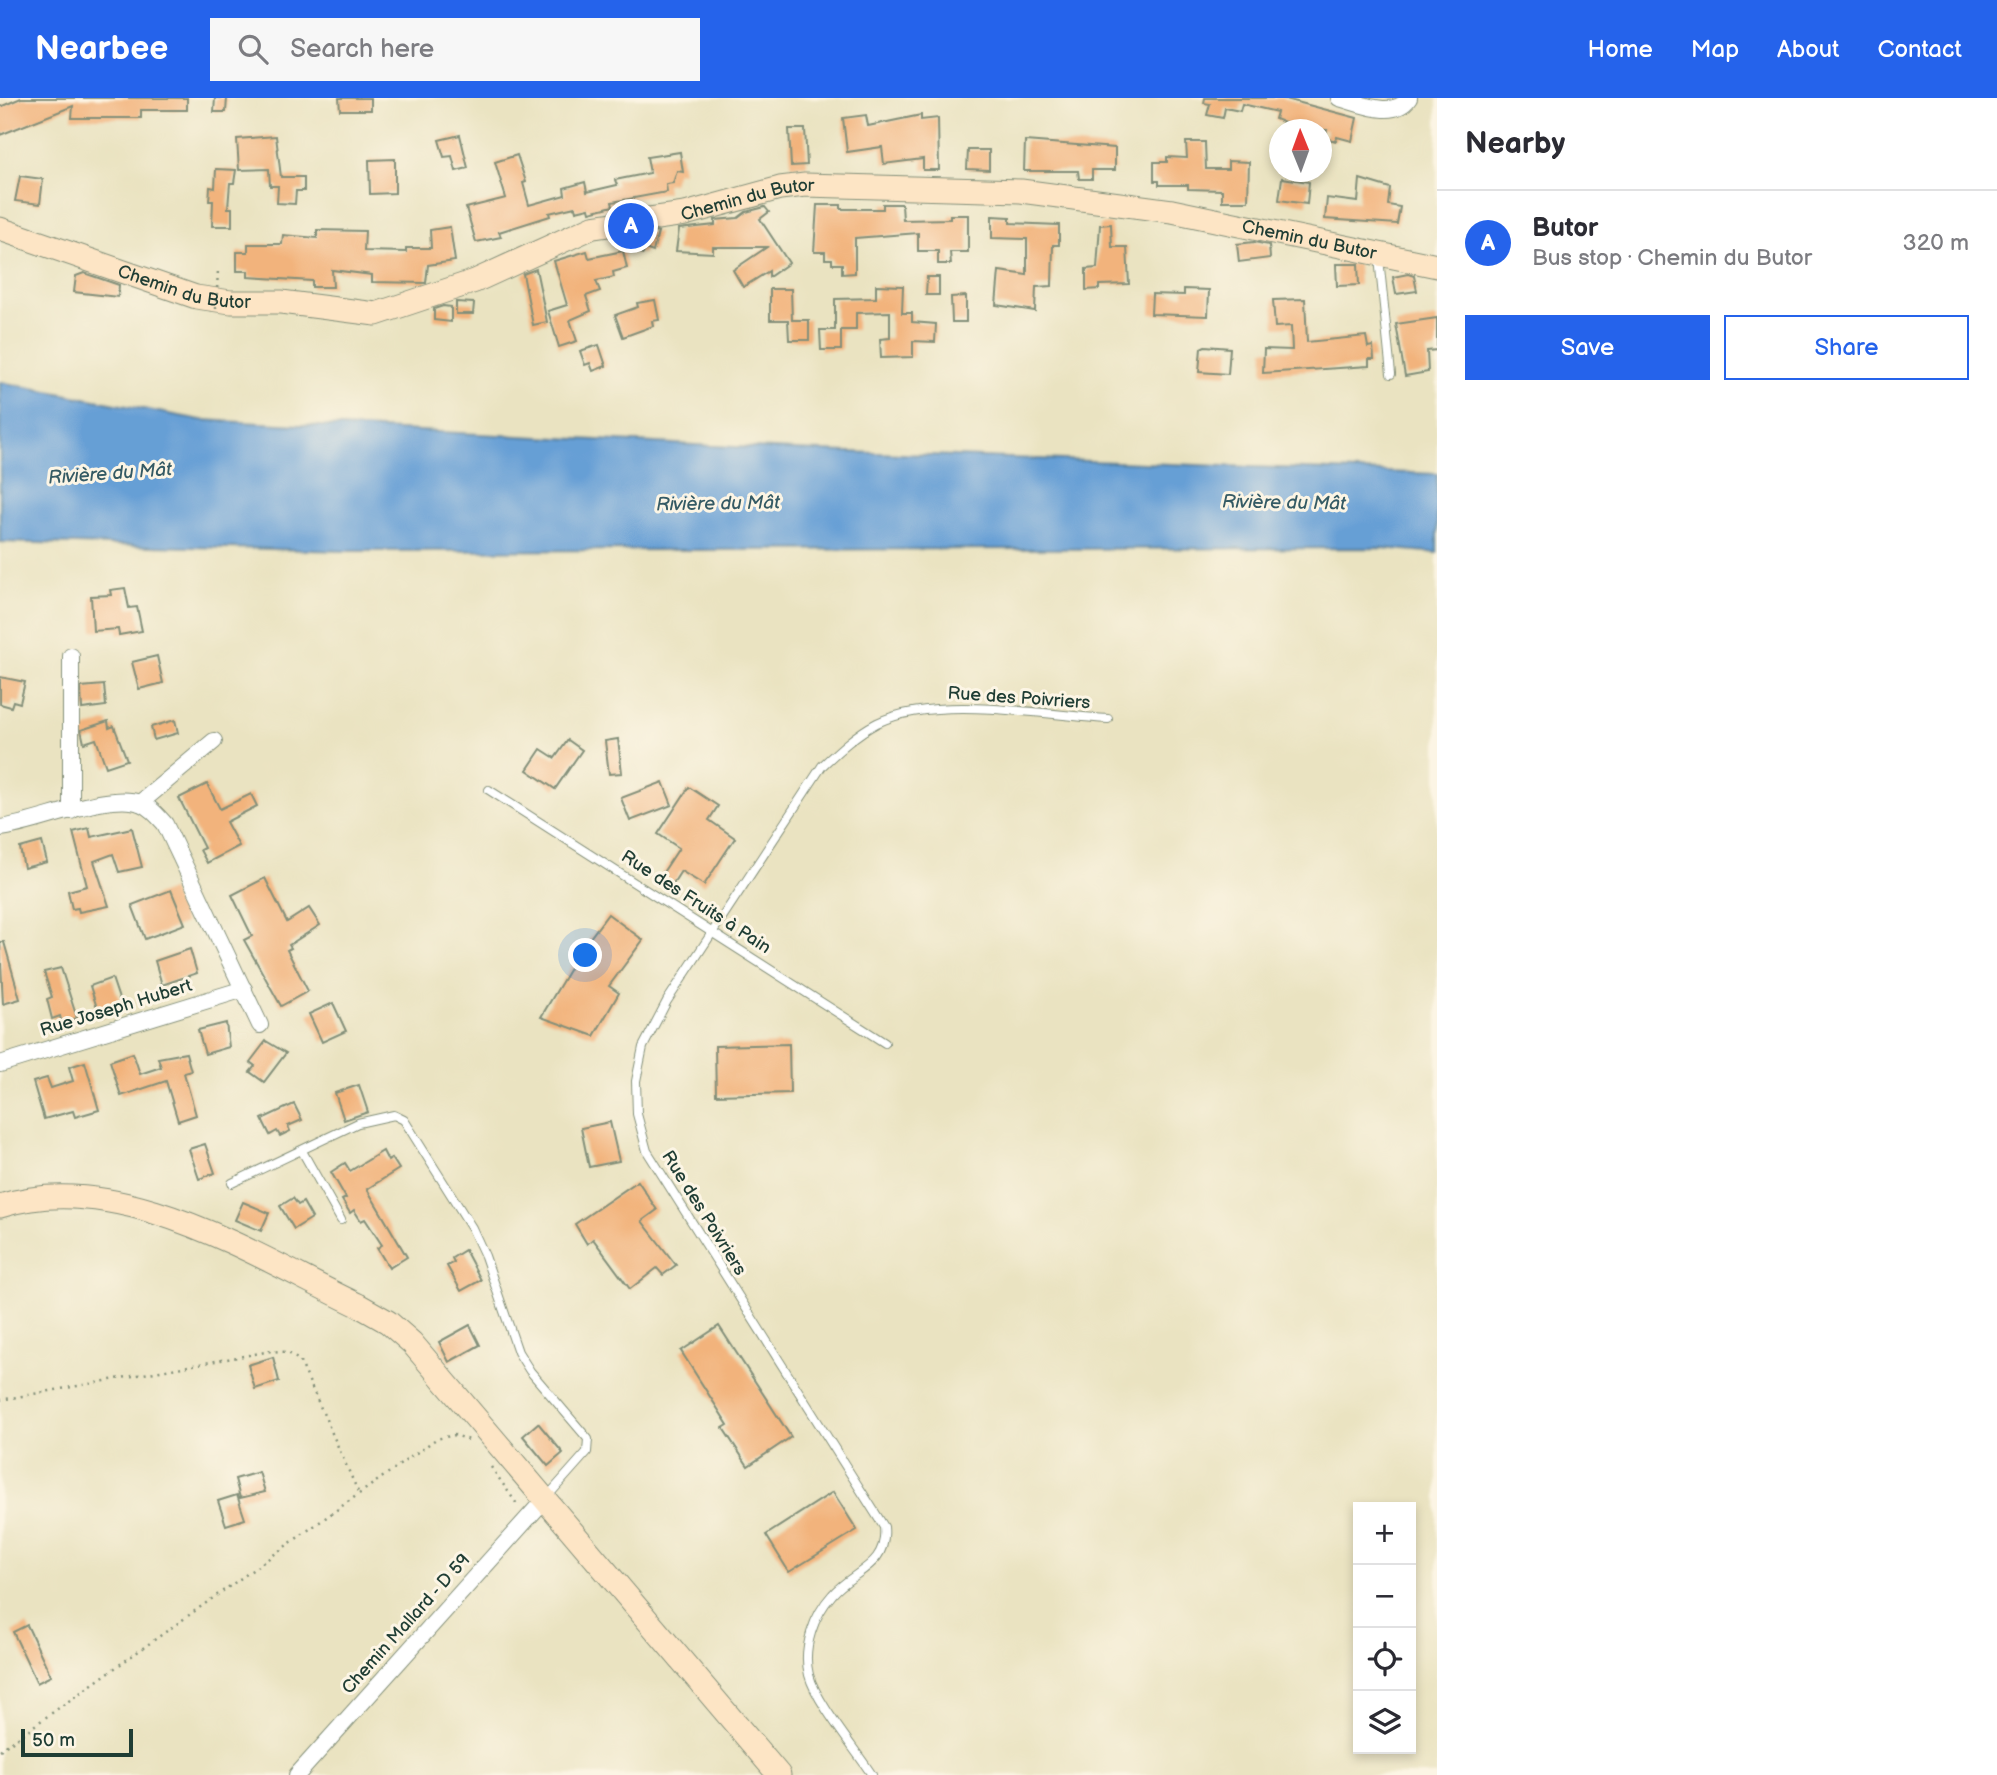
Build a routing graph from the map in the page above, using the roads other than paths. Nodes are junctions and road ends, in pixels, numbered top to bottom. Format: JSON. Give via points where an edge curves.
{"nodes":[{"id":1,"x":1339,"y":98,"type":"edge"},
{"id":2,"x":1409,"y":98,"type":"edge"},
{"id":3,"x":0,"y":229,"type":"edge"},
{"id":4,"x":1379,"y":251,"type":"junction"},
{"id":5,"x":1437,"y":265,"type":"edge"},
{"id":6,"x":1391,"y":374,"type":"dead end"},
{"id":7,"x":71,"y":656,"type":"dead end"},
{"id":8,"x":1108,"y":719,"type":"dead end"},
{"id":9,"x":214,"y":741,"type":"dead end"},
{"id":10,"x":489,"y":790,"type":"dead end"},
{"id":11,"x":140,"y":803,"type":"junction"},
{"id":12,"x":71,"y":811,"type":"junction"},
{"id":13,"x":0,"y":828,"type":"edge"},
{"id":14,"x":715,"y":932,"type":"junction"},
{"id":15,"x":244,"y":989,"type":"junction"},
{"id":16,"x":260,"y":1026,"type":"dead end"},
{"id":17,"x":885,"y":1043,"type":"dead end"},
{"id":18,"x":0,"y":1064,"type":"edge"},
{"id":19,"x":302,"y":1150,"type":"junction"},
{"id":20,"x":232,"y":1183,"type":"dead end"},
{"id":21,"x":0,"y":1206,"type":"edge"},
{"id":22,"x":341,"y":1220,"type":"dead end"},
{"id":23,"x":545,"y":1499,"type":"junction"},
{"id":24,"x":297,"y":1775,"type":"edge"},
{"id":25,"x":779,"y":1775,"type":"edge"},
{"id":26,"x":872,"y":1775,"type":"edge"}],
"edges":[{"from":1,"to":2,"type":"street","via":[[1381,109],[1397,108]]},
{"from":3,"to":4,"type":"street","name":"Chemin du Butor","via":[[196,297],[281,302],[362,314],[391,312],[475,281],[593,227],[685,214],[780,188],[805,186],[1021,191],[1172,211]]},
{"from":4,"to":5,"type":"street","name":"Chemin du Butor"},
{"from":4,"to":6,"type":"lane"},
{"from":7,"to":12,"type":"street"},
{"from":8,"to":14,"type":"lane","name":"Rue des Poivriers","via":[[944,707],[878,722],[822,766]]},
{"from":9,"to":11,"type":"street"},
{"from":10,"to":14,"type":"lane","name":"Rue des Fruits à Pain"},
{"from":11,"to":12,"type":"street","via":[[108,801]]},
{"from":11,"to":15,"type":"street","via":[[165,824]]},
{"from":12,"to":13,"type":"street"},
{"from":14,"to":17,"type":"lane","name":"Rue des Fruits à Pain"},
{"from":14,"to":26,"type":"lane","name":"Rue des Poivriers","via":[[667,1001],[643,1048],[636,1081],[637,1114],[647,1151],[884,1527],[882,1551],[874,1563],[832,1594],[808,1640],[809,1675]]},
{"from":15,"to":16,"type":"street"},
{"from":15,"to":18,"type":"street","name":"Rue Joseph Hubert"},
{"from":19,"to":20,"type":"lane"},
{"from":19,"to":22,"type":"lane"},
{"from":19,"to":23,"type":"lane","via":[[358,1123],[394,1115],[404,1120],[472,1228],[519,1352],[588,1439],[587,1452]]},
{"from":21,"to":23,"type":"street","via":[[61,1196],[111,1200],[155,1212],[358,1305],[412,1343]]},
{"from":23,"to":24,"type":"street","name":"Chemin Mallard - D 59"},
{"from":23,"to":25,"type":"street"}]}
